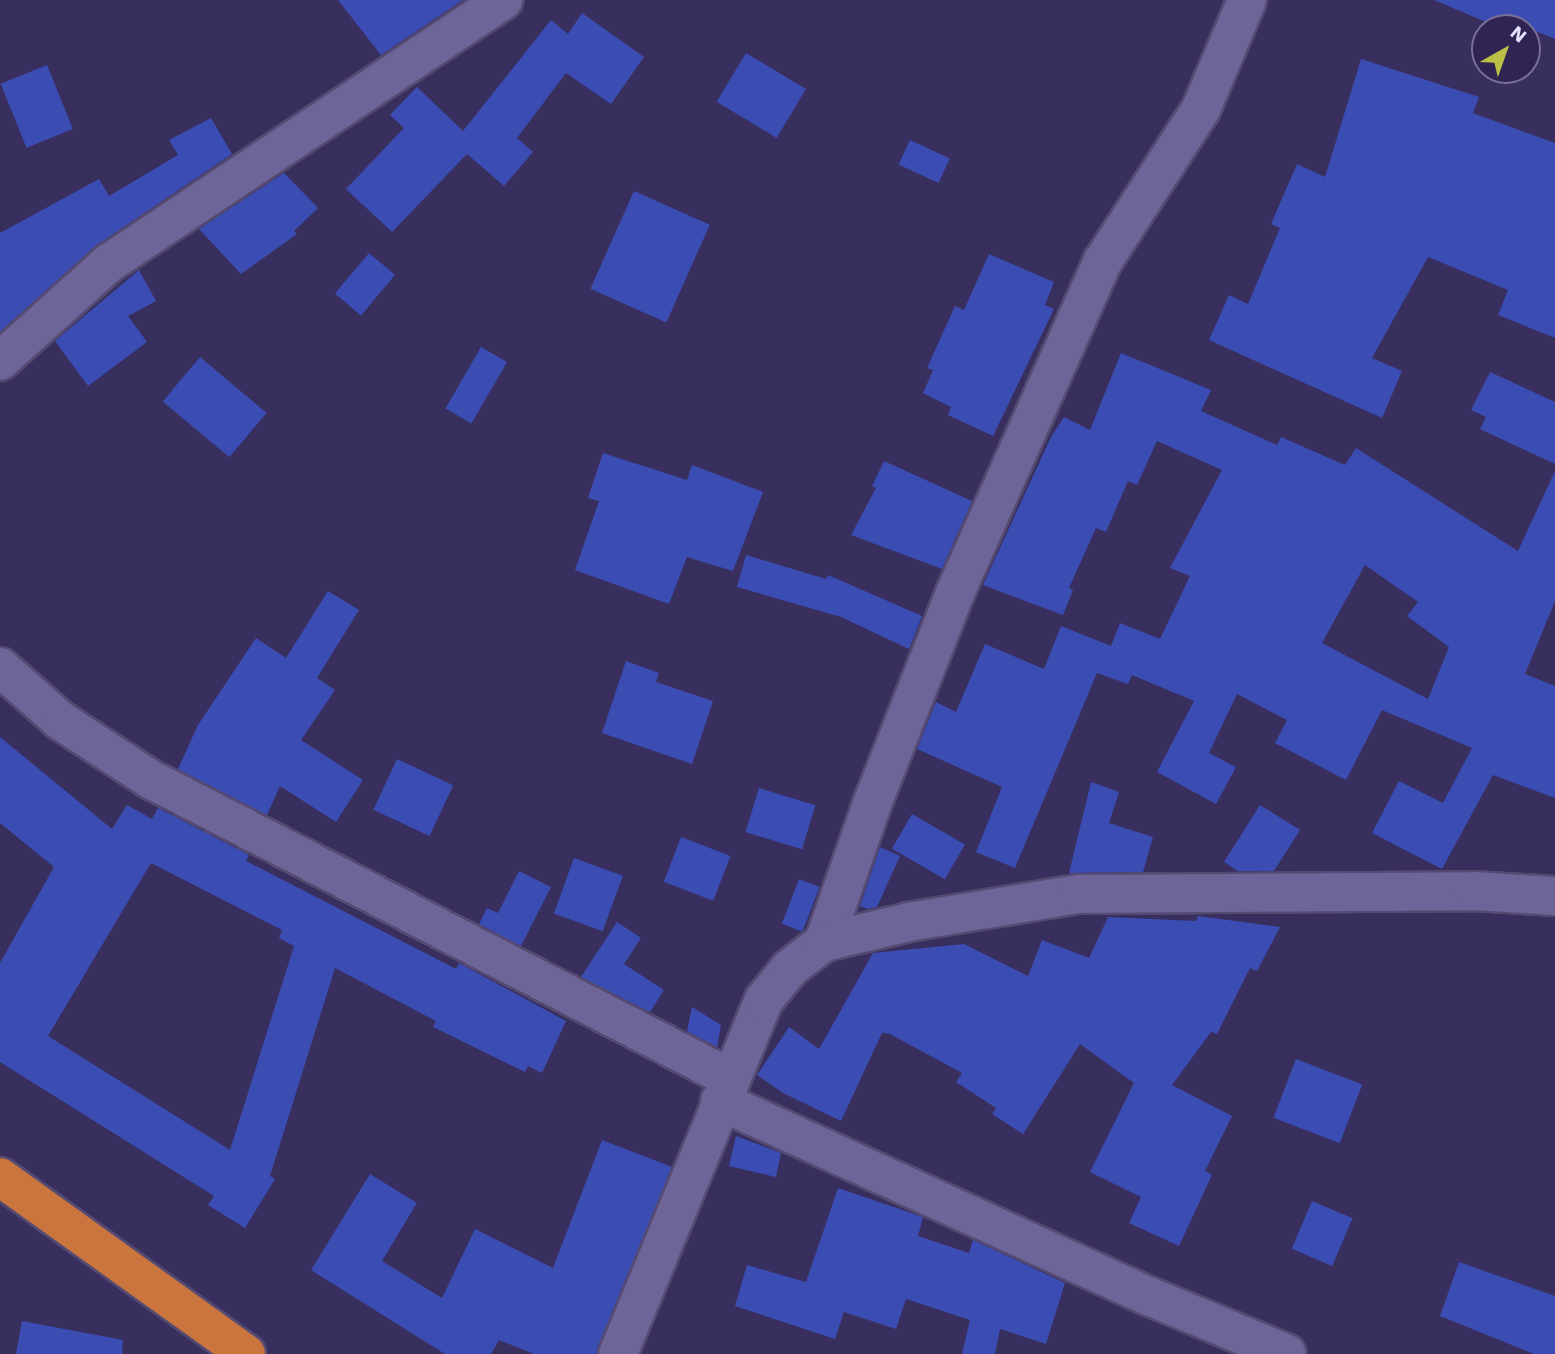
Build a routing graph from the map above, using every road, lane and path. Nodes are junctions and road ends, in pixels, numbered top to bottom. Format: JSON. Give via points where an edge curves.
{"nodes":[{"id":1,"x":503,"y":0,"type":"edge"},
{"id":2,"x":1247,"y":0,"type":"edge"},
{"id":3,"x":0,"y":361,"type":"edge"},
{"id":4,"x":0,"y":667,"type":"edge"},
{"id":5,"x":1555,"y":895,"type":"edge"},
{"id":6,"x":824,"y":942,"type":"junction"},
{"id":7,"x":725,"y":1089,"type":"junction"},
{"id":8,"x":5,"y":1186,"type":"edge"},
{"id":9,"x":246,"y":1354,"type":"edge"},
{"id":10,"x":618,"y":1354,"type":"edge"},
{"id":11,"x":1287,"y":1354,"type":"edge"}],
"edges":[{"from":1,"to":3,"type":"street","via":[[109,263]]},
{"from":2,"to":6,"type":"street","via":[[1201,109],[1097,274],[955,593],[872,804]]},
{"from":4,"to":7,"type":"street","via":[[61,721],[150,779]]},
{"from":5,"to":6,"type":"street","via":[[1474,891],[1078,894],[909,922]]},
{"from":6,"to":7,"type":"street","via":[[790,968],[764,1000]]},
{"from":7,"to":10,"type":"street"},
{"from":7,"to":11,"type":"street","via":[[1151,1297]]},
{"from":8,"to":9,"type":"highway"}]}
